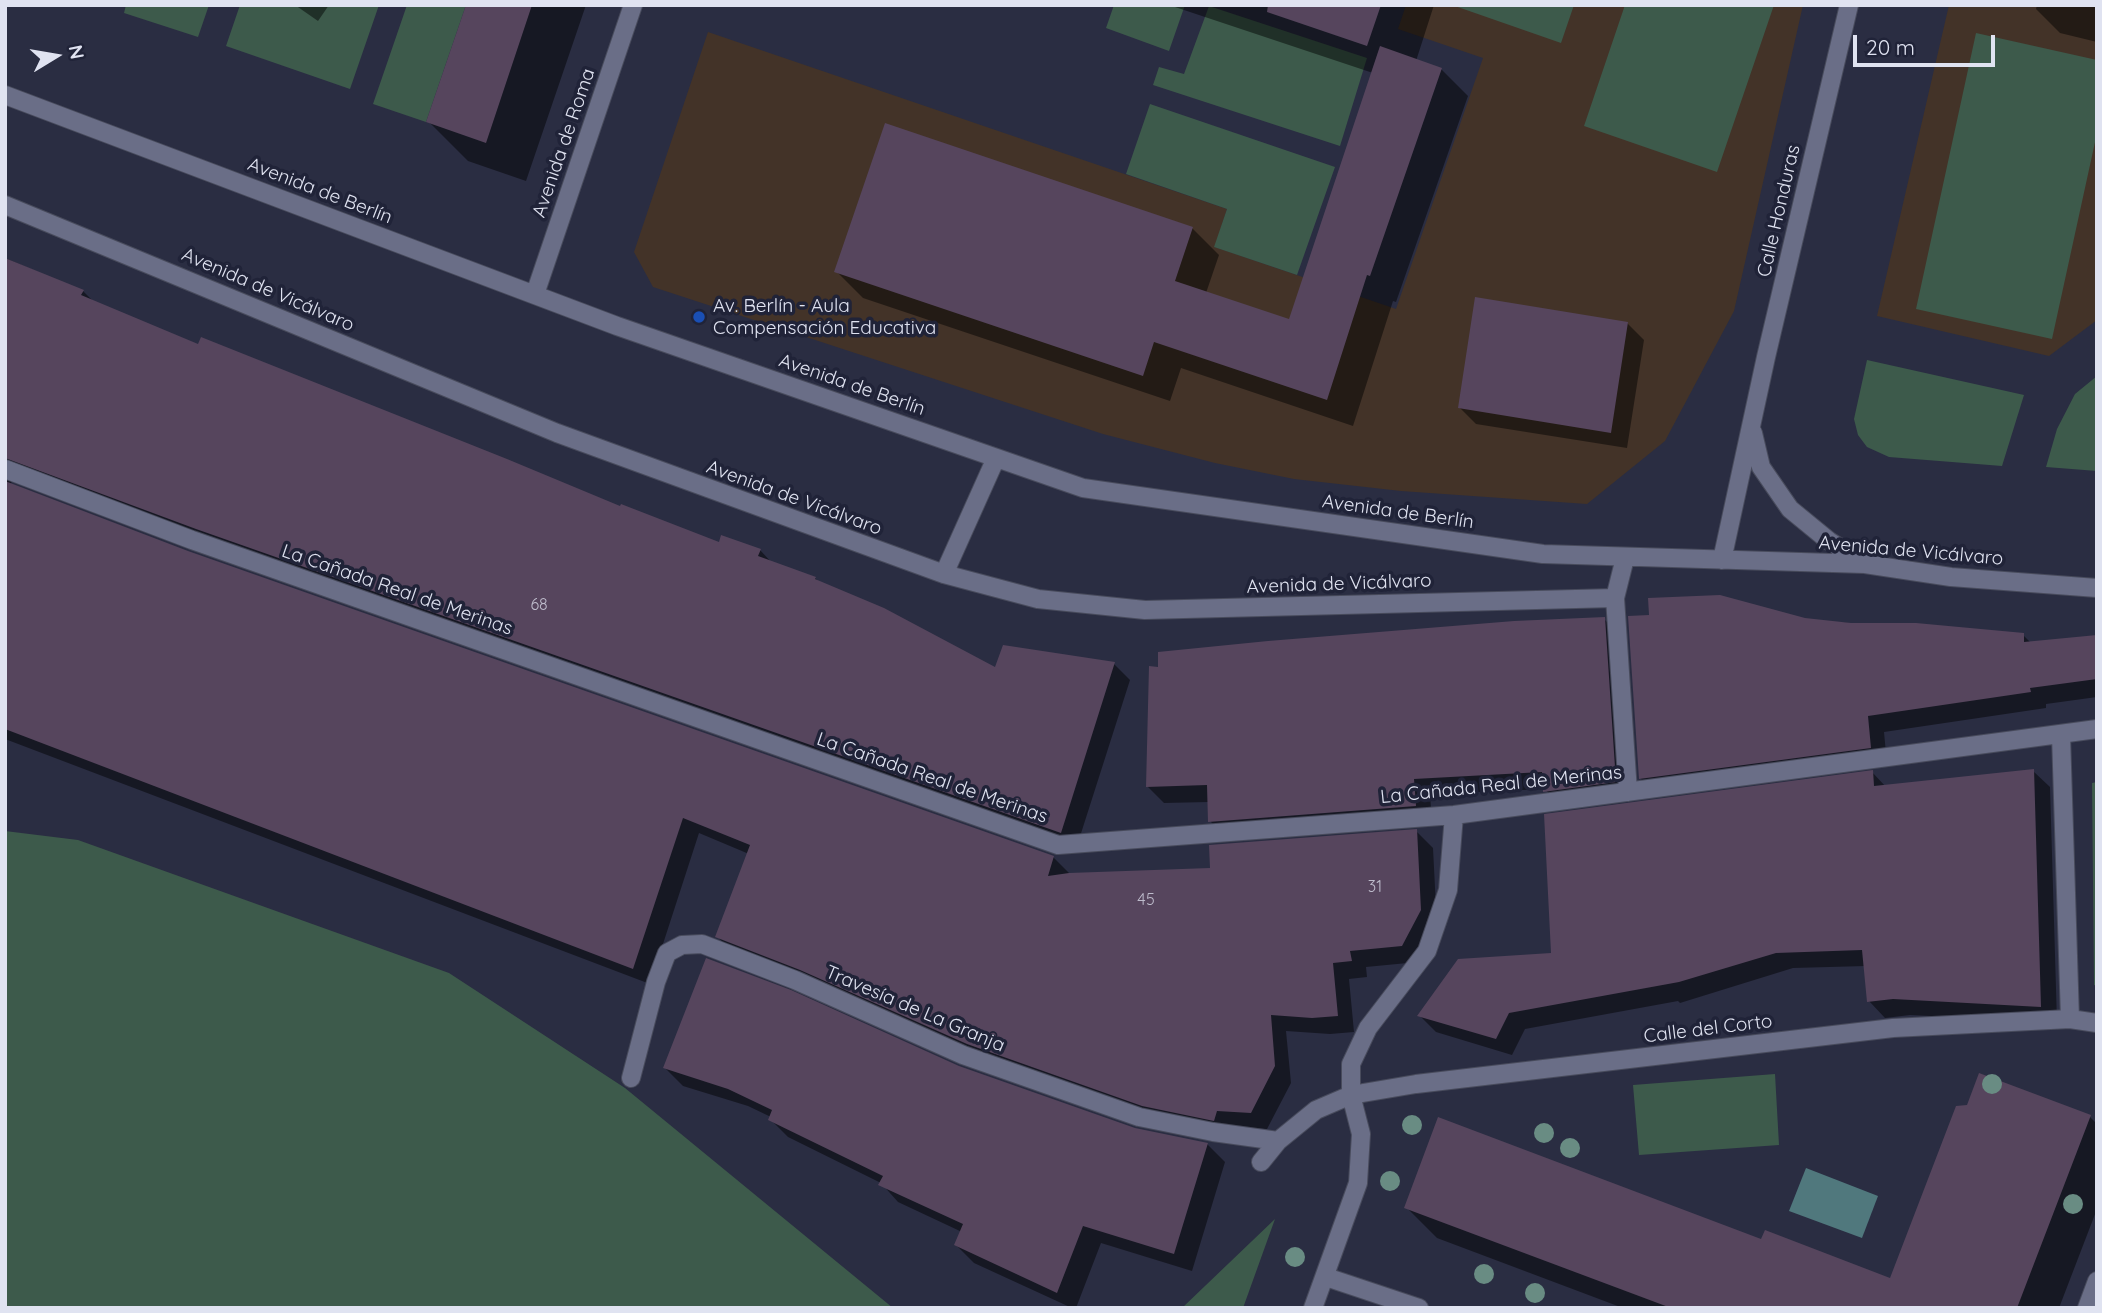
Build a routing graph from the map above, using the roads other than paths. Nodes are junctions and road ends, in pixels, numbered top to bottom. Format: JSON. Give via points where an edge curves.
{"nodes":[{"id":1,"x":633,"y":5,"type":"edge"},
{"id":2,"x":1849,"y":5,"type":"edge"},
{"id":3,"x":5,"y":95,"type":"edge"},
{"id":4,"x":5,"y":205,"type":"edge"},
{"id":5,"x":535,"y":294,"type":"junction"},
{"id":6,"x":1751,"y":426,"type":"junction"},
{"id":7,"x":996,"y":457,"type":"junction"},
{"id":8,"x":5,"y":469,"type":"edge"},
{"id":9,"x":1625,"y":558,"type":"junction"},
{"id":10,"x":1722,"y":560,"type":"junction"},
{"id":11,"x":1865,"y":564,"type":"junction"},
{"id":12,"x":944,"y":574,"type":"junction"},
{"id":13,"x":2097,"y":588,"type":"edge"},
{"id":14,"x":1615,"y":598,"type":"junction"},
{"id":15,"x":2097,"y":729,"type":"edge"},
{"id":16,"x":2061,"y":735,"type":"junction"},
{"id":17,"x":1628,"y":792,"type":"junction"},
{"id":18,"x":1454,"y":814,"type":"junction"},
{"id":19,"x":2070,"y":1019,"type":"junction"},
{"id":20,"x":2097,"y":1023,"type":"edge"},
{"id":21,"x":631,"y":1079,"type":"dead end"},
{"id":22,"x":1351,"y":1095,"type":"junction"},
{"id":23,"x":1278,"y":1140,"type":"junction"},
{"id":24,"x":1261,"y":1161,"type":"dead end"},
{"id":25,"x":1326,"y":1277,"type":"junction"},
{"id":26,"x":2097,"y":1281,"type":"edge"},
{"id":27,"x":1313,"y":1308,"type":"edge"},
{"id":28,"x":1419,"y":1308,"type":"edge"},
{"id":29,"x":2087,"y":1308,"type":"edge"}],
"edges":[{"from":1,"to":5,"type":"street","name":"Avenida de Roma"},
{"from":2,"to":6,"type":"street","name":"Calle Honduras"},
{"from":3,"to":5,"type":"street","name":"Avenida de Berlín"},
{"from":4,"to":12,"type":"street","name":"Avenida de Vicálvaro","via":[[557,433]]},
{"from":5,"to":7,"type":"street","name":"Avenida de Berlín"},
{"from":6,"to":10,"type":"street","name":"Calle Honduras"},
{"from":6,"to":11,"type":"street","name":"Calle Honduras","via":[[1761,467],[1790,509]]},
{"from":7,"to":9,"type":"street","name":"Avenida de Berlín","via":[[1083,488],[1543,554]]},
{"from":7,"to":12,"type":"street"},
{"from":8,"to":18,"type":"street","name":"La Cañada Real de Merinas","via":[[192,540],[1058,845]]},
{"from":9,"to":10,"type":"street","name":"Avenida de Berlín"},
{"from":9,"to":14,"type":"street"},
{"from":10,"to":11,"type":"street","name":"Avenida de Vicálvaro"},
{"from":11,"to":13,"type":"street","name":"Avenida de Vicálvaro","via":[[1951,577]]},
{"from":12,"to":14,"type":"street","name":"Avenida de Vicálvaro","via":[[1038,599],[1145,610]]},
{"from":14,"to":17,"type":"street"},
{"from":15,"to":16,"type":"street","name":"La Cañada Real de Merinas"},
{"from":16,"to":17,"type":"street","name":"La Cañada Real de Merinas"},
{"from":16,"to":19,"type":"street"},
{"from":17,"to":18,"type":"street","name":"La Cañada Real de Merinas"},
{"from":18,"to":22,"type":"street","via":[[1448,890],[1426,951],[1368,1028],[1351,1064]]},
{"from":19,"to":20,"type":"street","name":"Calle del Corto"},
{"from":19,"to":22,"type":"street","name":"Calle del Corto","via":[[1893,1028]]},
{"from":21,"to":23,"type":"street","name":"Travesía de La Granja","via":[[667,953],[682,945],[702,944],[963,1055],[1139,1117]]},
{"from":22,"to":23,"type":"street","name":"Calle del Corto","via":[[1316,1110]]},
{"from":22,"to":25,"type":"street","via":[[1361,1134],[1358,1183]]},
{"from":23,"to":24,"type":"street","name":"Calle del Corto"},
{"from":25,"to":27,"type":"street"},
{"from":25,"to":28,"type":"street"},
{"from":26,"to":29,"type":"street"}]}
